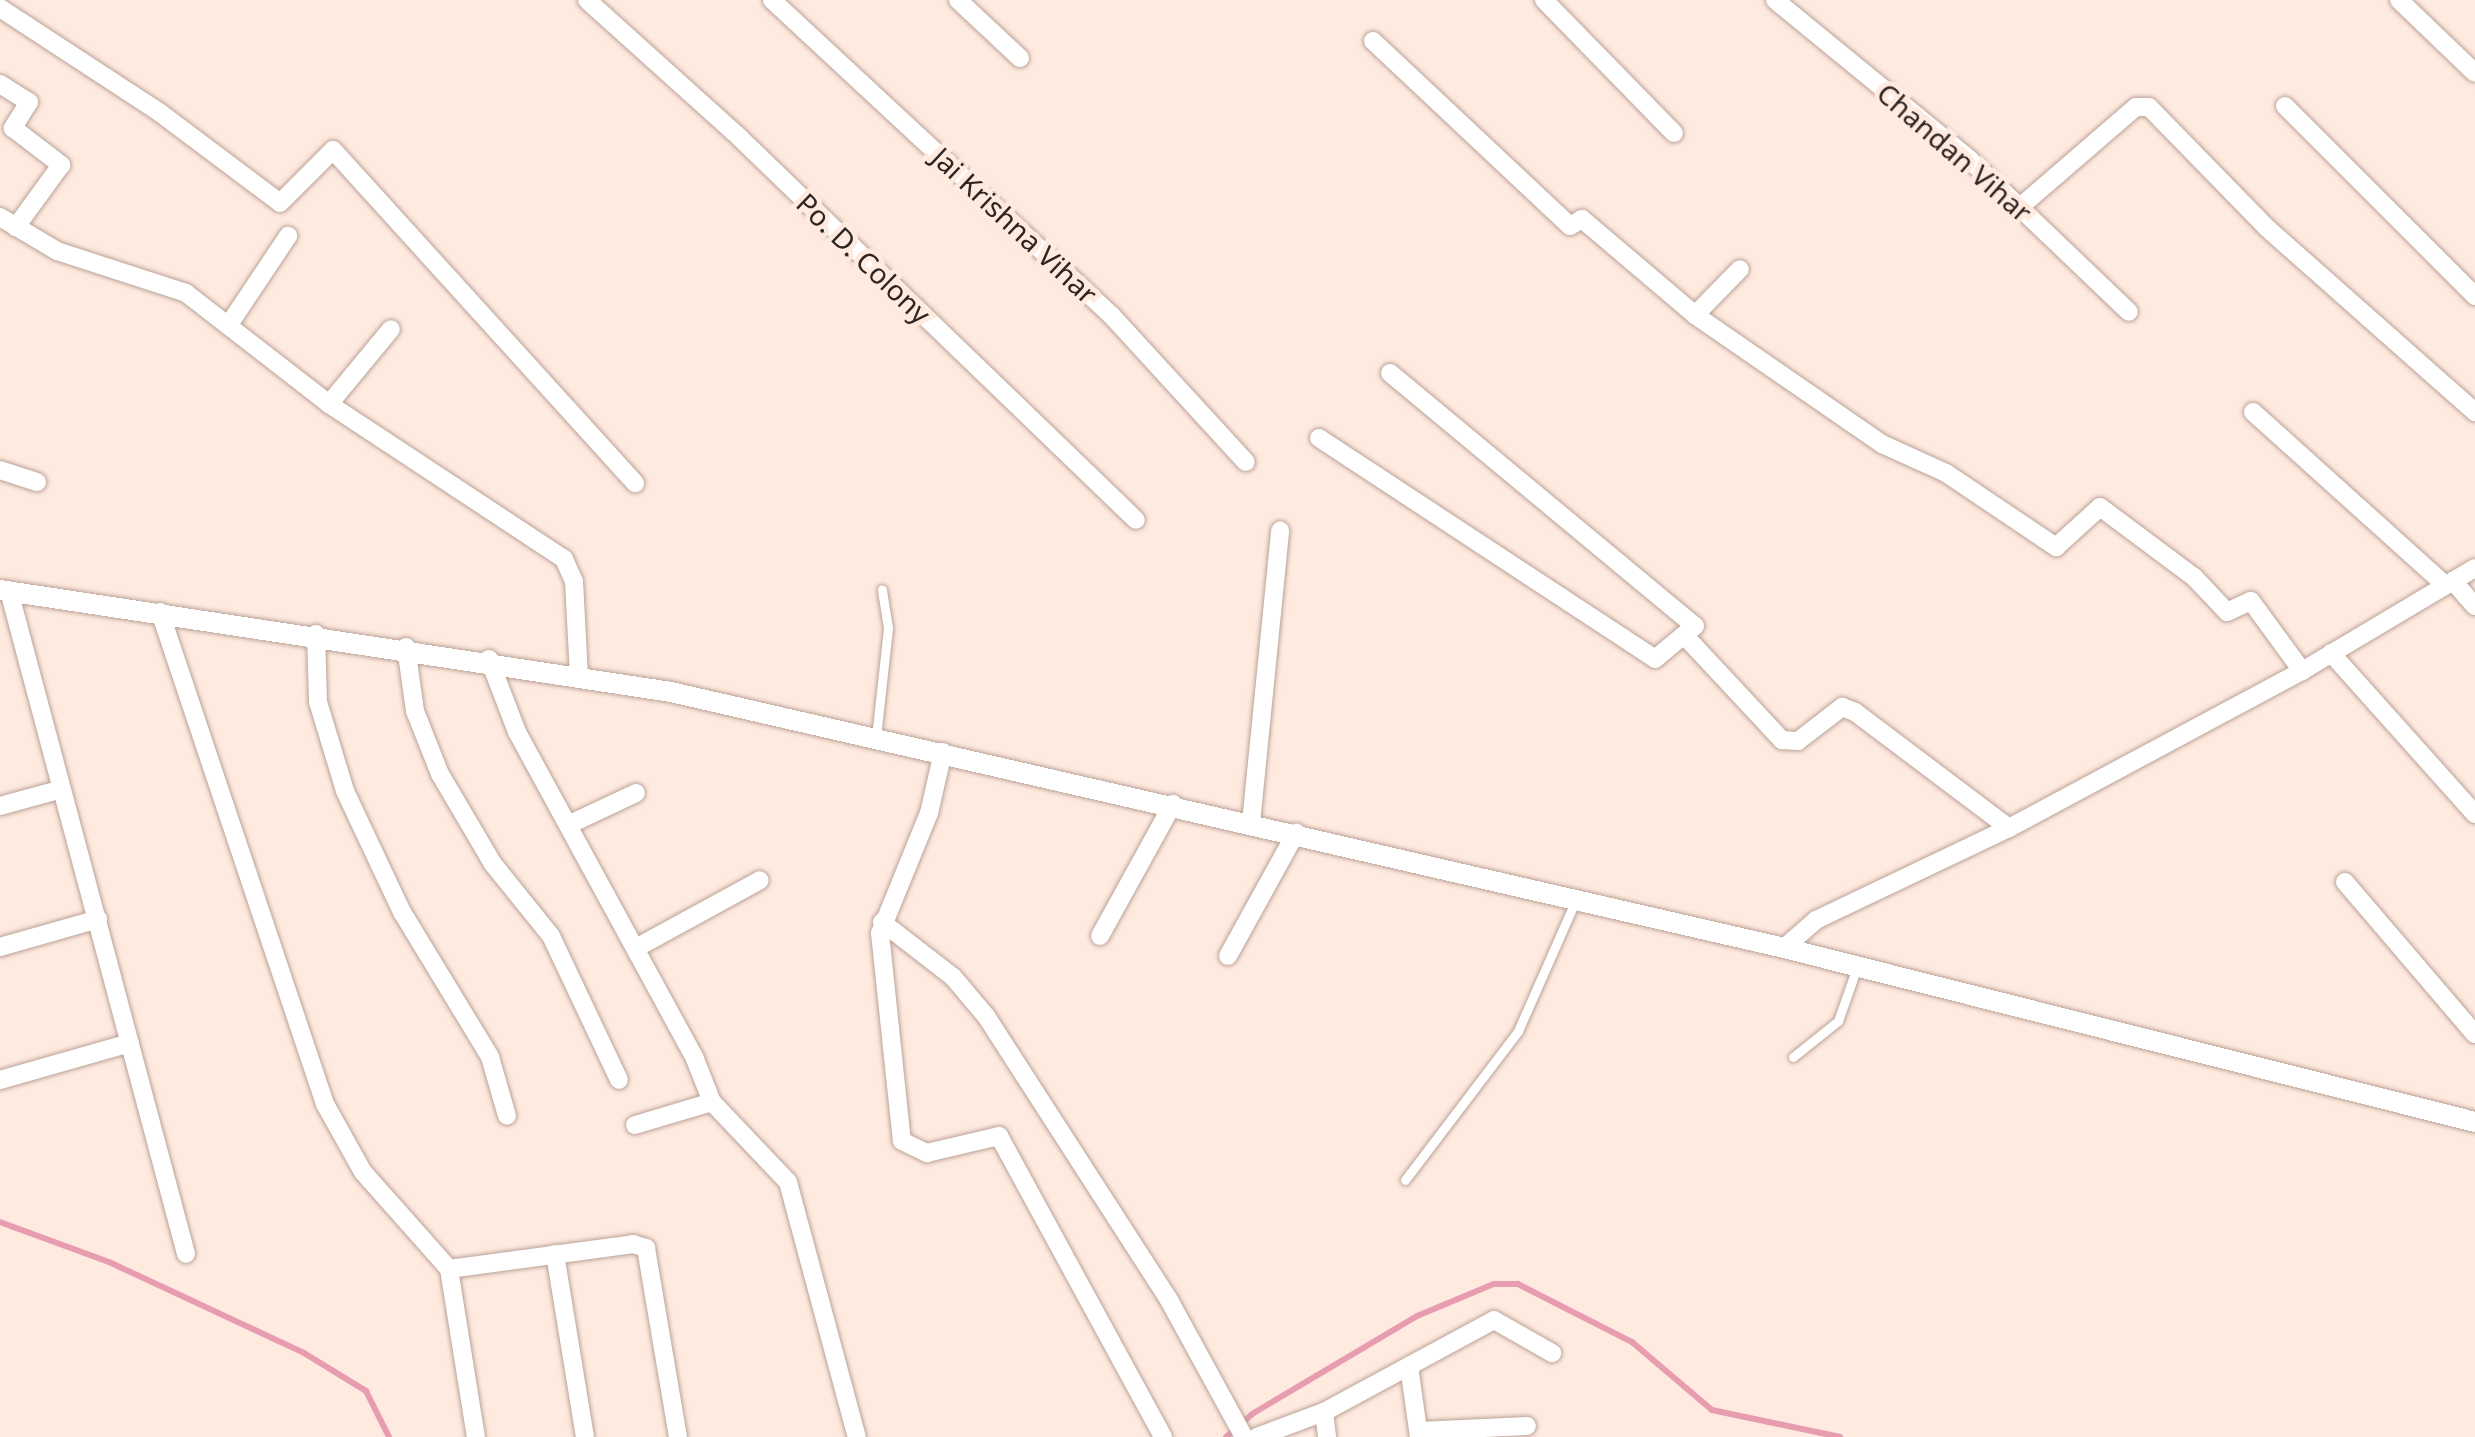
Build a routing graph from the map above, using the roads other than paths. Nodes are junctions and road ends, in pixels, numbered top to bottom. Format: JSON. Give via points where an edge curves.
{"nodes":[{"id":1,"x":587,"y":0,"type":"edge"},
{"id":2,"x":772,"y":0,"type":"edge"},
{"id":3,"x":958,"y":0,"type":"edge"},
{"id":4,"x":1544,"y":0,"type":"edge"},
{"id":5,"x":1775,"y":0,"type":"edge"},
{"id":6,"x":2399,"y":0,"type":"edge"},
{"id":7,"x":0,"y":8,"type":"edge"},
{"id":8,"x":1374,"y":40,"type":"dead end"},
{"id":9,"x":1020,"y":58,"type":"dead end"},
{"id":10,"x":2475,"y":73,"type":"edge"},
{"id":11,"x":0,"y":84,"type":"edge"},
{"id":12,"x":2285,"y":106,"type":"dead end"},
{"id":13,"x":1674,"y":134,"type":"dead end"},
{"id":14,"x":2020,"y":207,"type":"junction"},
{"id":15,"x":8,"y":222,"type":"edge"},
{"id":16,"x":288,"y":236,"type":"dead end"},
{"id":17,"x":1740,"y":269,"type":"dead end"},
{"id":18,"x":2475,"y":296,"type":"edge"},
{"id":19,"x":2129,"y":312,"type":"dead end"},
{"id":20,"x":1695,"y":315,"type":"junction"},
{"id":21,"x":230,"y":323,"type":"junction"},
{"id":22,"x":391,"y":330,"type":"dead end"},
{"id":23,"x":1390,"y":372,"type":"dead end"},
{"id":24,"x":329,"y":404,"type":"junction"},
{"id":25,"x":2253,"y":412,"type":"dead end"},
{"id":26,"x":2475,"y":412,"type":"edge"},
{"id":27,"x":1319,"y":438,"type":"dead end"},
{"id":28,"x":1246,"y":462,"type":"dead end"},
{"id":29,"x":0,"y":470,"type":"edge"},
{"id":30,"x":37,"y":482,"type":"dead end"},
{"id":31,"x":635,"y":483,"type":"dead end"},
{"id":32,"x":1136,"y":520,"type":"dead end"},
{"id":33,"x":1280,"y":530,"type":"dead end"},
{"id":34,"x":2475,"y":568,"type":"edge"},
{"id":35,"x":2449,"y":583,"type":"junction"},
{"id":36,"x":882,"y":589,"type":"dead end"},
{"id":37,"x":4,"y":590,"type":"edge"},
{"id":38,"x":2475,"y":606,"type":"edge"},
{"id":39,"x":160,"y":612,"type":"junction"},
{"id":40,"x":316,"y":634,"type":"junction"},
{"id":41,"x":1684,"y":635,"type":"junction"},
{"id":42,"x":406,"y":647,"type":"junction"},
{"id":43,"x":2331,"y":653,"type":"junction"},
{"id":44,"x":489,"y":659,"type":"junction"},
{"id":45,"x":2302,"y":671,"type":"junction"},
{"id":46,"x":578,"y":675,"type":"junction"},
{"id":47,"x":876,"y":737,"type":"junction"},
{"id":48,"x":943,"y":752,"type":"junction"},
{"id":49,"x":62,"y":790,"type":"junction"},
{"id":50,"x":636,"y":793,"type":"dead end"},
{"id":51,"x":1173,"y":804,"type":"junction"},
{"id":52,"x":0,"y":806,"type":"edge"},
{"id":53,"x":2475,"y":814,"type":"edge"},
{"id":54,"x":1251,"y":822,"type":"junction"},
{"id":55,"x":568,"y":825,"type":"junction"},
{"id":56,"x":2009,"y":828,"type":"junction"},
{"id":57,"x":1296,"y":833,"type":"junction"},
{"id":58,"x":760,"y":880,"type":"dead end"},
{"id":59,"x":2345,"y":882,"type":"dead end"},
{"id":60,"x":1576,"y":899,"type":"junction"},
{"id":61,"x":98,"y":919,"type":"junction"},
{"id":62,"x":882,"y":922,"type":"junction"},
{"id":63,"x":1100,"y":936,"type":"dead end"},
{"id":64,"x":0,"y":947,"type":"edge"},
{"id":65,"x":636,"y":948,"type":"junction"},
{"id":66,"x":1784,"y":948,"type":"junction"},
{"id":67,"x":1228,"y":956,"type":"dead end"},
{"id":68,"x":1856,"y":967,"type":"junction"},
{"id":69,"x":2475,"y":1034,"type":"edge"},
{"id":70,"x":130,"y":1044,"type":"junction"},
{"id":71,"x":1793,"y":1057,"type":"dead end"},
{"id":72,"x":0,"y":1080,"type":"edge"},
{"id":73,"x":619,"y":1080,"type":"dead end"},
{"id":74,"x":712,"y":1102,"type":"junction"},
{"id":75,"x":507,"y":1116,"type":"dead end"},
{"id":76,"x":2475,"y":1122,"type":"edge"},
{"id":77,"x":636,"y":1125,"type":"dead end"},
{"id":78,"x":1405,"y":1180,"type":"dead end"},
{"id":79,"x":186,"y":1254,"type":"dead end"},
{"id":80,"x":555,"y":1254,"type":"junction"},
{"id":81,"x":449,"y":1269,"type":"junction"},
{"id":82,"x":1552,"y":1353,"type":"dead end"},
{"id":83,"x":1409,"y":1366,"type":"junction"},
{"id":84,"x":1324,"y":1412,"type":"junction"},
{"id":85,"x":1528,"y":1426,"type":"dead end"},
{"id":86,"x":1419,"y":1434,"type":"edge"},
{"id":87,"x":1248,"y":1435,"type":"edge"},
{"id":88,"x":476,"y":1437,"type":"edge"},
{"id":89,"x":586,"y":1437,"type":"edge"},
{"id":90,"x":678,"y":1437,"type":"edge"},
{"id":91,"x":857,"y":1437,"type":"edge"},
{"id":92,"x":1163,"y":1437,"type":"edge"},
{"id":93,"x":1327,"y":1437,"type":"edge"}],
"edges":[{"from":1,"to":32,"type":"street","name":"Po. D. Colony","via":[[740,138]]},
{"from":2,"to":28,"type":"street","name":"Jai Krishna Vihar","via":[[1112,316]]},
{"from":3,"to":9,"type":"street"},
{"from":4,"to":13,"type":"street"},
{"from":5,"to":14,"type":"street","name":"Chandan Vihar"},
{"from":6,"to":10,"type":"street"},
{"from":7,"to":31,"type":"street","via":[[159,112],[280,203],[333,150]]},
{"from":8,"to":20,"type":"street","via":[[1570,226],[1582,219]]},
{"from":11,"to":15,"type":"street","via":[[29,102],[12,128],[61,165]]},
{"from":12,"to":18,"type":"street"},
{"from":14,"to":19,"type":"street","name":"Chandan Vihar"},
{"from":14,"to":26,"type":"street","via":[[2136,106],[2149,107],[2267,228]]},
{"from":15,"to":21,"type":"street","via":[[56,251],[175,288]]},
{"from":16,"to":21,"type":"street"},
{"from":17,"to":20,"type":"street"},
{"from":20,"to":45,"type":"street","via":[[1882,444],[1946,473],[2056,547],[2100,506],[2194,577],[2227,612],[2251,602]]},
{"from":21,"to":24,"type":"street"},
{"from":22,"to":24,"type":"street"},
{"from":23,"to":41,"type":"street","via":[[1695,626]]},
{"from":24,"to":46,"type":"street","via":[[564,559],[574,581]]},
{"from":25,"to":35,"type":"street"},
{"from":27,"to":41,"type":"street","via":[[1654,659]]},
{"from":29,"to":30,"type":"street"},
{"from":33,"to":54,"type":"street"},
{"from":34,"to":35,"type":"street"},
{"from":35,"to":38,"type":"street"},
{"from":35,"to":43,"type":"street"},
{"from":36,"to":47,"type":"lane","via":[[888,628]]},
{"from":37,"to":39,"type":"street"},
{"from":37,"to":49,"type":"street"},
{"from":39,"to":40,"type":"street"},
{"from":39,"to":81,"type":"street","via":[[325,1104],[363,1172]]},
{"from":40,"to":42,"type":"street"},
{"from":40,"to":75,"type":"street","via":[[318,702],[345,791],[402,912],[490,1057]]},
{"from":41,"to":56,"type":"street","via":[[1782,740],[1798,741],[1842,707],[1855,712]]},
{"from":42,"to":44,"type":"street"},
{"from":42,"to":73,"type":"street","via":[[415,712],[440,774],[493,864],[551,936]]},
{"from":43,"to":45,"type":"street"},
{"from":43,"to":53,"type":"street"},
{"from":44,"to":46,"type":"street"},
{"from":44,"to":55,"type":"street","via":[[517,732]]},
{"from":45,"to":56,"type":"street"},
{"from":46,"to":47,"type":"street"},
{"from":47,"to":48,"type":"street"},
{"from":48,"to":51,"type":"street"},
{"from":48,"to":62,"type":"street","via":[[929,813]]},
{"from":49,"to":52,"type":"street"},
{"from":49,"to":61,"type":"street"},
{"from":50,"to":55,"type":"street"},
{"from":51,"to":54,"type":"street"},
{"from":51,"to":63,"type":"street"},
{"from":54,"to":57,"type":"street"},
{"from":55,"to":65,"type":"street"},
{"from":56,"to":66,"type":"street","via":[[1816,920]]},
{"from":57,"to":60,"type":"street"},
{"from":57,"to":67,"type":"street"},
{"from":58,"to":65,"type":"street"},
{"from":59,"to":69,"type":"street"},
{"from":60,"to":66,"type":"street"},
{"from":60,"to":78,"type":"lane","via":[[1518,1031]]},
{"from":61,"to":64,"type":"street"},
{"from":61,"to":70,"type":"street"},
{"from":62,"to":87,"type":"street","via":[[953,977],[986,1016]]},
{"from":62,"to":92,"type":"street","via":[[902,1141],[926,1153],[988,1135],[1005,1143]]},
{"from":65,"to":74,"type":"street"},
{"from":66,"to":68,"type":"street"},
{"from":68,"to":71,"type":"lane","via":[[1838,1021]]},
{"from":68,"to":76,"type":"street"},
{"from":70,"to":72,"type":"street"},
{"from":70,"to":79,"type":"street"},
{"from":74,"to":77,"type":"street"},
{"from":74,"to":91,"type":"street","via":[[788,1182]]},
{"from":80,"to":81,"type":"street"},
{"from":80,"to":89,"type":"street"},
{"from":80,"to":90,"type":"street","via":[[634,1244],[652,1258]]},
{"from":81,"to":88,"type":"street"},
{"from":82,"to":83,"type":"street","via":[[1494,1320]]},
{"from":83,"to":84,"type":"street"},
{"from":83,"to":86,"type":"street"},
{"from":84,"to":87,"type":"street"},
{"from":84,"to":93,"type":"street"},
{"from":85,"to":86,"type":"street"}]}
